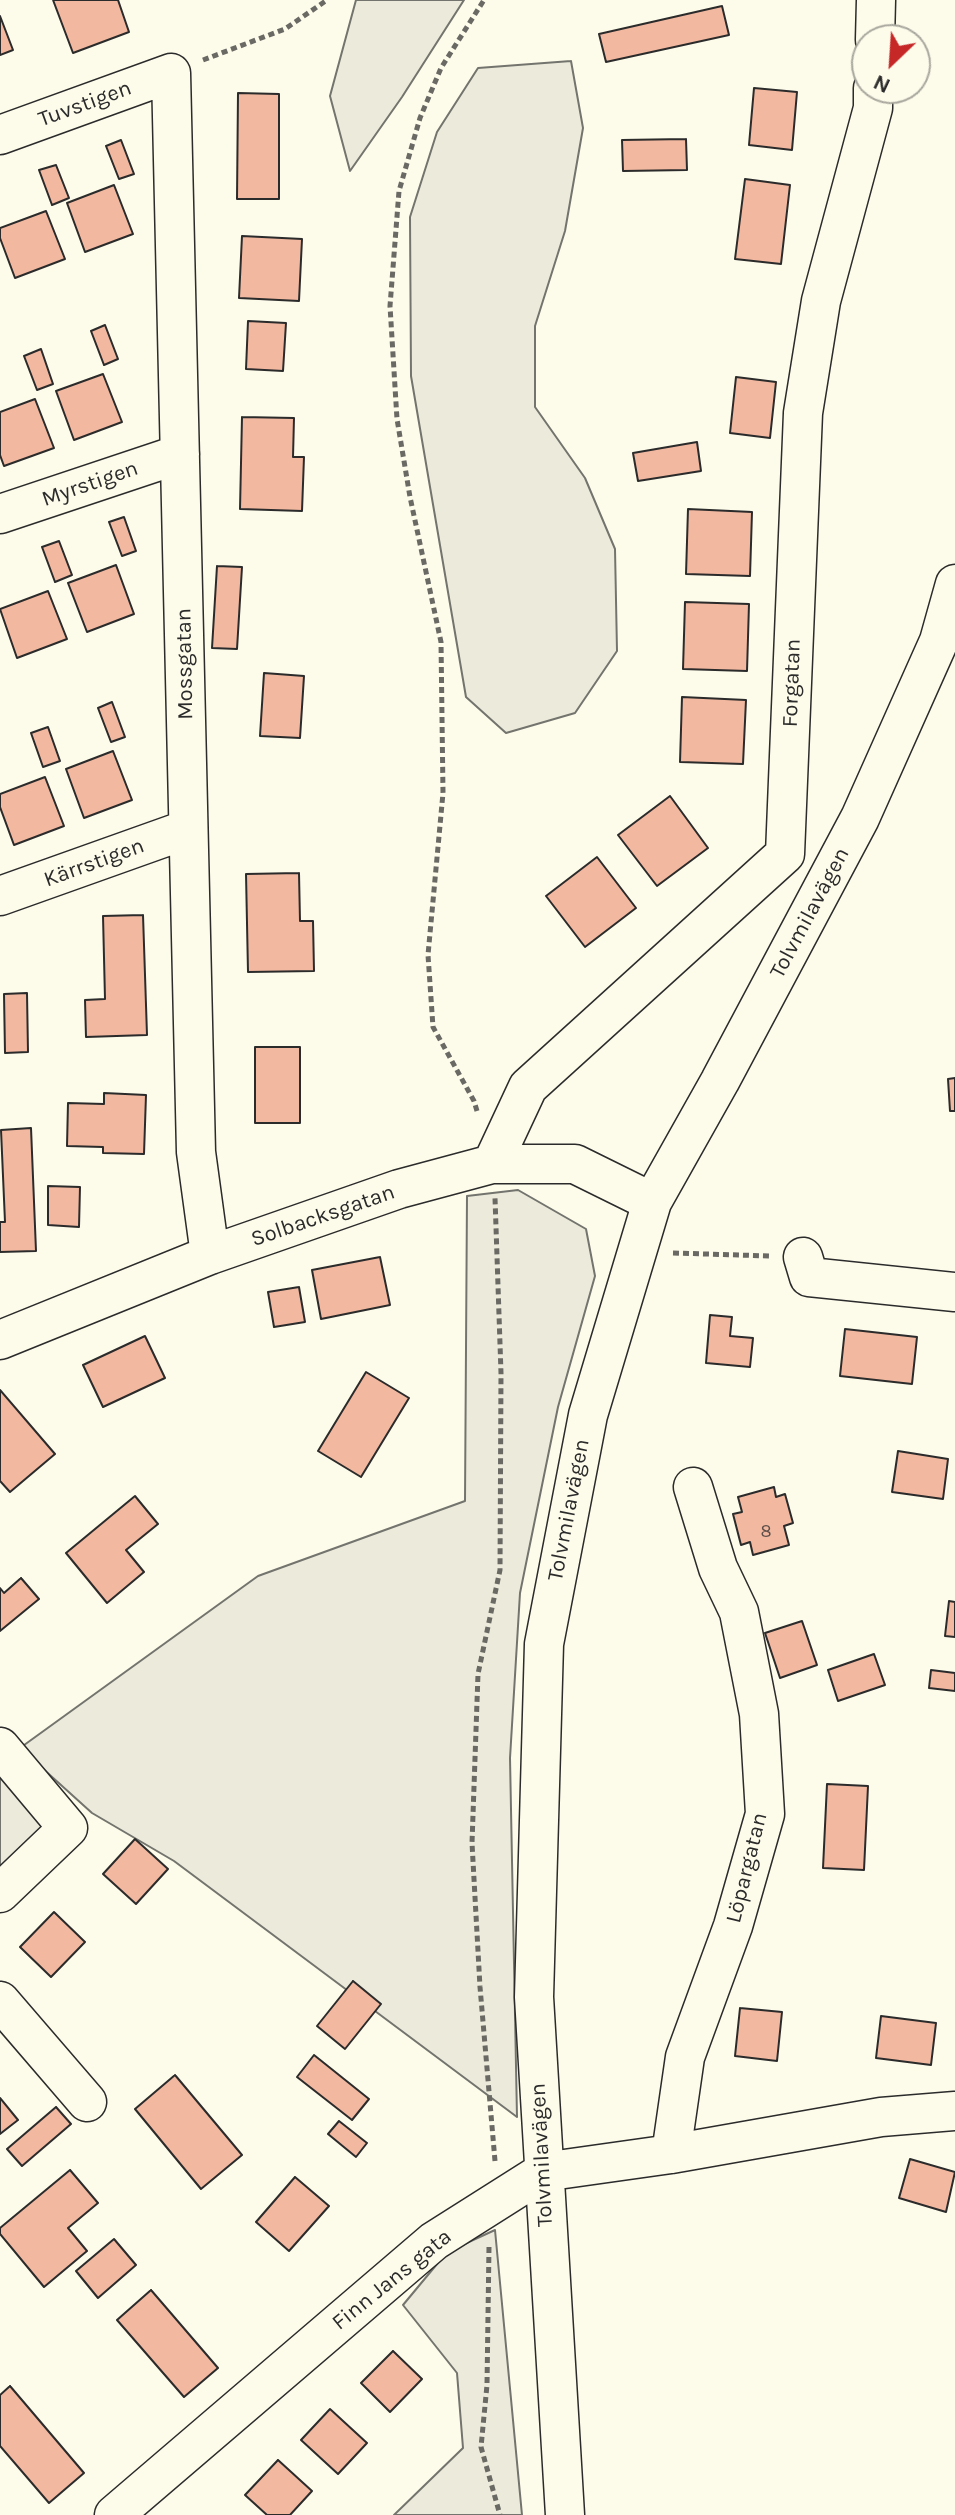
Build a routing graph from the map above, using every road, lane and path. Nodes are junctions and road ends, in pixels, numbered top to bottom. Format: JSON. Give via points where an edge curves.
{"nodes":[{"id":1,"x":327,"y":0,"type":"edge"},
{"id":2,"x":484,"y":0,"type":"edge"},
{"id":3,"x":876,"y":0,"type":"edge"},
{"id":4,"x":875,"y":24,"type":"edge"},
{"id":5,"x":171,"y":73,"type":"junction"},
{"id":6,"x":873,"y":104,"type":"edge"},
{"id":7,"x":0,"y":135,"type":"edge"},
{"id":8,"x":180,"y":454,"type":"junction"},
{"id":9,"x":0,"y":514,"type":"edge"},
{"id":10,"x":955,"y":584,"type":"edge"},
{"id":11,"x":947,"y":645,"type":"edge"},
{"id":12,"x":188,"y":829,"type":"junction"},
{"id":13,"x":0,"y":896,"type":"edge"},
{"id":14,"x":492,"y":1164,"type":"junction"},
{"id":15,"x":652,"y":1202,"type":"junction"},
{"id":16,"x":640,"y":1240,"type":"junction"},
{"id":17,"x":210,"y":1255,"type":"junction"},
{"id":18,"x":803,"y":1257,"type":"joint"},
{"id":19,"x":955,"y":1292,"type":"edge"},
{"id":20,"x":0,"y":1340,"type":"edge"},
{"id":21,"x":693,"y":1487,"type":"dead end"},
{"id":22,"x":0,"y":1747,"type":"edge"},
{"id":23,"x":0,"y":1893,"type":"edge"},
{"id":24,"x":0,"y":2001,"type":"edge"},
{"id":25,"x":87,"y":2102,"type":"dead end"},
{"id":26,"x":955,"y":2111,"type":"edge"},
{"id":27,"x":671,"y":2154,"type":"junction"},
{"id":28,"x":543,"y":2172,"type":"junction"},
{"id":29,"x":489,"y":2207,"type":"junction"},
{"id":30,"x":114,"y":2515,"type":"edge"},
{"id":31,"x":500,"y":2515,"type":"edge"},
{"id":32,"x":565,"y":2515,"type":"edge"}],
"edges":[{"from":1,"to":5,"type":"path","via":[[285,29]]},
{"from":2,"to":14,"type":"path","via":[[441,68],[420,118],[399,191],[390,306],[397,419],[441,642],[443,793],[428,955],[433,1027],[474,1101]]},
{"from":3,"to":4,"type":"street"},
{"from":5,"to":7,"type":"street","name":"Tuvstigen"},
{"from":5,"to":8,"type":"street","name":"Mossgatan"},
{"from":6,"to":14,"type":"street","name":"Forgatan","via":[[821,301],[803,413],[785,854],[528,1087]]},
{"from":8,"to":9,"type":"street","name":"Myrstigen"},
{"from":8,"to":12,"type":"street","name":"Mossgatan"},
{"from":10,"to":11,"type":"street","name":"Tolvmilavägen"},
{"from":11,"to":15,"type":"street","name":"Tolvmilavägen","via":[[860,818]]},
{"from":12,"to":13,"type":"street","name":"Kärrstigen"},
{"from":12,"to":17,"type":"street","name":"Mossgatan","via":[[196,1152]]},
{"from":14,"to":15,"type":"street","name":"Solbacksgatan","via":[[575,1164]]},
{"from":14,"to":17,"type":"street","name":"Solbacksgatan","via":[[399,1189]]},
{"from":14,"to":29,"type":"path","via":[[501,1373],[500,1570],[478,1674],[472,1843],[495,2155]]},
{"from":15,"to":16,"type":"street","name":"Tolvmilavägen"},
{"from":16,"to":18,"type":"path","via":[[677,1254]]},
{"from":16,"to":28,"type":"street","name":"Tolvmilavägen","via":[[588,1415],[544,1644],[534,1997]]},
{"from":17,"to":20,"type":"street","name":"Solbacksgatan"},
{"from":18,"to":19,"type":"street","via":[[809,1277]]},
{"from":21,"to":27,"type":"street","name":"Löpargatan","via":[[718,1568],[739,1612],[759,1714],[765,1814],[733,1926],[685,2057]]},
{"from":22,"to":23,"type":"street","via":[[68,1828]]},
{"from":24,"to":25,"type":"street"},
{"from":26,"to":27,"type":"street","name":"Finn Jans gata","via":[[881,2117]]},
{"from":27,"to":28,"type":"street","name":"Finn Jans gata"},
{"from":28,"to":29,"type":"street","name":"Finn Jans gata"},
{"from":28,"to":32,"type":"street","name":"Tolvmilavägen"},
{"from":29,"to":30,"type":"street","name":"Finn Jans gata","via":[[434,2241]]},
{"from":29,"to":31,"type":"path","via":[[481,2447]]}]}
